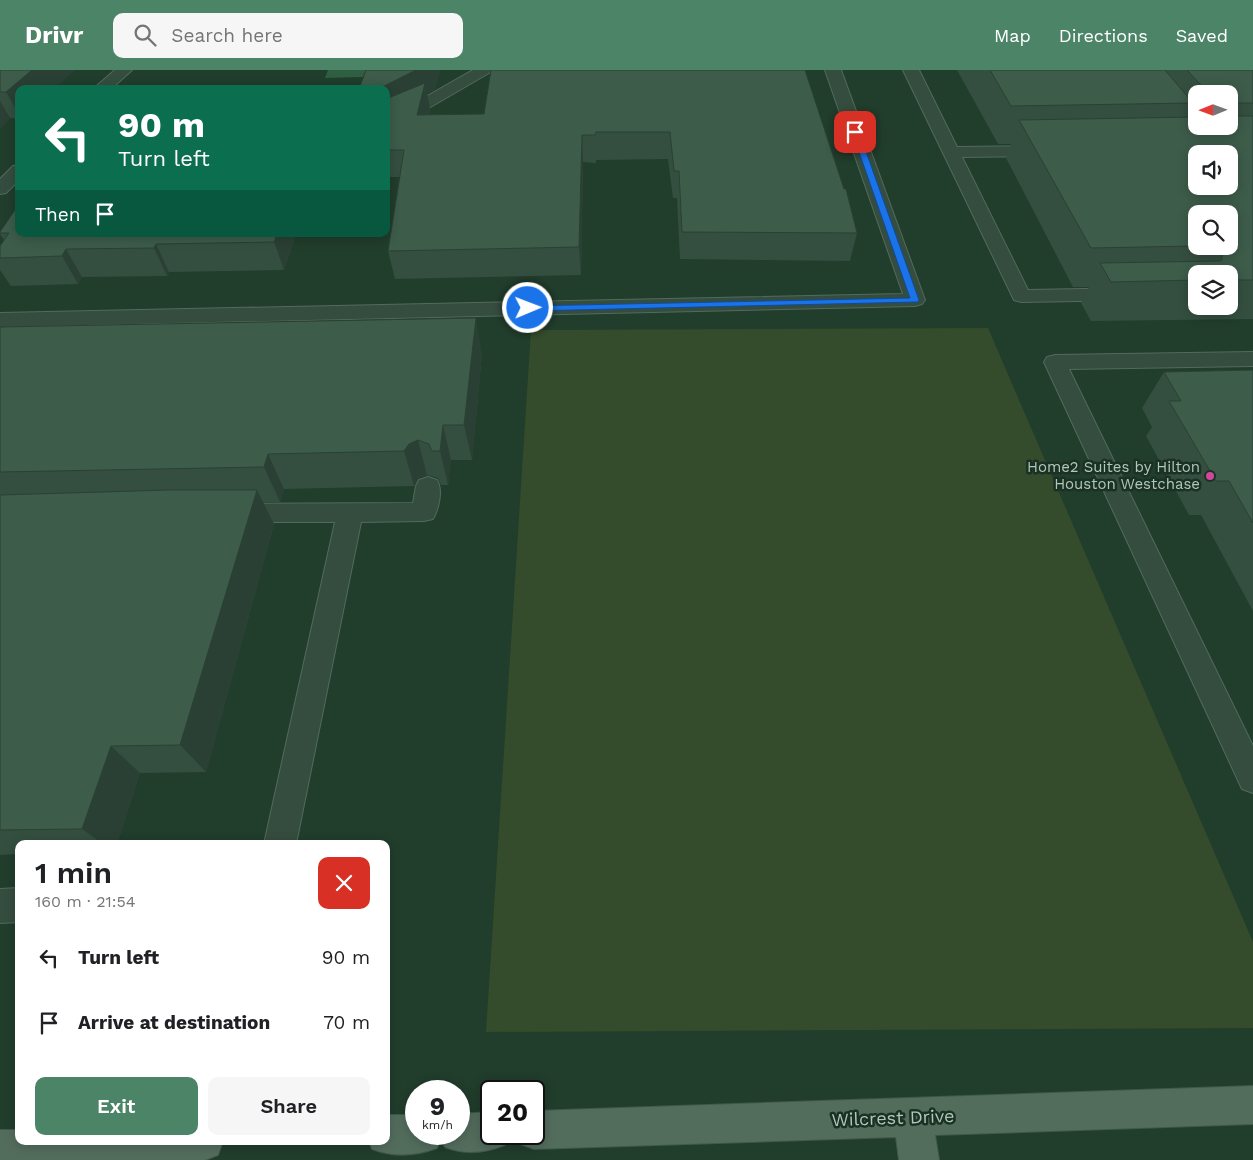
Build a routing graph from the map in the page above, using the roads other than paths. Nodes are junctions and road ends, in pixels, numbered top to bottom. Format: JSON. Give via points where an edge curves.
{"nodes":[{"id":1,"x":124,"y":70,"type":"edge"},
{"id":2,"x":484,"y":70,"type":"edge"},
{"id":3,"x":833,"y":70,"type":"edge"},
{"id":4,"x":912,"y":70,"type":"edge"},
{"id":5,"x":107,"y":85,"type":"edge"},
{"id":6,"x":390,"y":119,"type":"edge"},
{"id":7,"x":1063,"y":151,"type":"edge"},
{"id":8,"x":950,"y":152,"type":"junction"},
{"id":9,"x":15,"y":174,"type":"edge"},
{"id":10,"x":0,"y":189,"type":"edge"},
{"id":11,"x":1188,"y":293,"type":"edge"},
{"id":12,"x":0,"y":320,"type":"edge"},
{"id":13,"x":1253,"y":359,"type":"edge"},
{"id":14,"x":428,"y":486,"type":"dead end"},
{"id":15,"x":350,"y":512,"type":"junction"},
{"id":16,"x":208,"y":513,"type":"edge"},
{"id":17,"x":1253,"y":779,"type":"edge"},
{"id":18,"x":281,"y":840,"type":"edge"},
{"id":19,"x":15,"y":905,"type":"edge"},
{"id":20,"x":0,"y":906,"type":"edge"},
{"id":21,"x":1253,"y":1105,"type":"edge"},
{"id":22,"x":912,"y":1117,"type":"junction"},
{"id":23,"x":545,"y":1130,"type":"edge"},
{"id":24,"x":405,"y":1134,"type":"edge"},
{"id":25,"x":390,"y":1135,"type":"edge"},
{"id":26,"x":179,"y":1145,"type":"edge"},
{"id":27,"x":161,"y":1148,"type":"edge"},
{"id":28,"x":0,"y":1150,"type":"edge"},
{"id":29,"x":919,"y":1160,"type":"edge"}],
"edges":[{"from":1,"to":5,"type":"street"},
{"from":2,"to":6,"type":"street","via":[[421,106]]},
{"from":3,"to":12,"type":"street","via":[[915,300]]},
{"from":4,"to":8,"type":"street"},
{"from":7,"to":8,"type":"street"},
{"from":8,"to":11,"type":"street","via":[[1021,296]]},
{"from":9,"to":10,"type":"street"},
{"from":13,"to":17,"type":"street","via":[[1055,362]]},
{"from":14,"to":15,"type":"street","via":[[424,512]]},
{"from":15,"to":16,"type":"street"},
{"from":15,"to":18,"type":"street"},
{"from":19,"to":20,"type":"street"},
{"from":21,"to":22,"type":"main road","name":"Wilcrest Drive"},
{"from":22,"to":23,"type":"main road","name":"Wilcrest Drive"},
{"from":22,"to":29,"type":"main road"},
{"from":24,"to":25,"type":"main road"},
{"from":26,"to":27,"type":"main road"},
{"from":27,"to":28,"type":"main road"}]}
